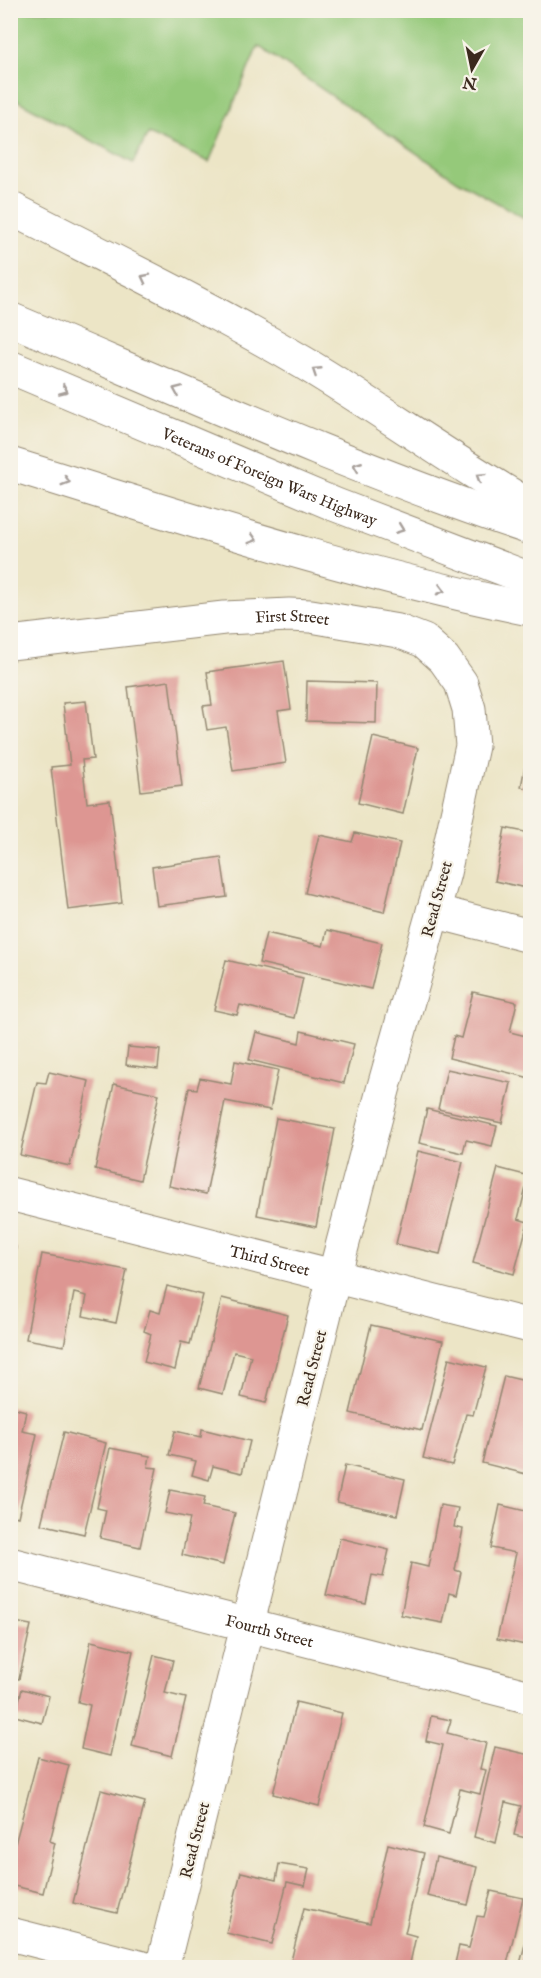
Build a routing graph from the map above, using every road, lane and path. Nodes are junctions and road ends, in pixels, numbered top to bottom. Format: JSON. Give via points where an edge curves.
{"nodes":[{"id":1,"x":10,"y":208,"type":"edge"},
{"id":2,"x":10,"y":320,"type":"edge"},
{"id":3,"x":10,"y":367,"type":"edge"},
{"id":4,"x":10,"y":464,"type":"edge"},
{"id":5,"x":531,"y":507,"type":"edge"},
{"id":6,"x":531,"y":528,"type":"edge"},
{"id":7,"x":531,"y":579,"type":"edge"},
{"id":8,"x":531,"y":609,"type":"edge"},
{"id":9,"x":10,"y":643,"type":"edge"},
{"id":10,"x":467,"y":771,"type":"joint"},
{"id":11,"x":433,"y":911,"type":"junction"},
{"id":12,"x":531,"y":936,"type":"edge"},
{"id":13,"x":10,"y":1194,"type":"edge"},
{"id":14,"x":333,"y":1276,"type":"junction"},
{"id":15,"x":531,"y":1326,"type":"edge"},
{"id":16,"x":10,"y":1564,"type":"edge"},
{"id":17,"x":246,"y":1625,"type":"junction"},
{"id":18,"x":531,"y":1697,"type":"edge"},
{"id":19,"x":10,"y":1934,"type":"edge"},
{"id":20,"x":142,"y":1968,"type":"edge"},
{"id":21,"x":162,"y":1968,"type":"edge"}],
"edges":[{"from":5,"to":1,"type":"street","one_way":true,"via":[[306,364]]},
{"from":6,"to":2,"type":"street","one_way":true,"via":[[356,466]]},
{"from":3,"to":7,"type":"street","name":"Veterans of Foreign Wars Highway","one_way":true,"via":[[336,505]]},
{"from":4,"to":8,"type":"street","one_way":true,"via":[[273,545],[404,581]]},
{"from":9,"to":10,"type":"street","name":"First Street","via":[[224,618],[290,615],[311,615],[398,631],[424,641],[444,659],[461,683],[469,709],[472,746]]},
{"from":10,"to":11,"type":"street","name":"Read Street"},
{"from":11,"to":12,"type":"street"},
{"from":11,"to":14,"type":"street","name":"Read Street"},
{"from":13,"to":14,"type":"street","name":"Third Street"},
{"from":14,"to":15,"type":"street","name":"Third Street"},
{"from":14,"to":17,"type":"street","name":"Read Street"},
{"from":16,"to":17,"type":"street","name":"Fourth Street"},
{"from":17,"to":18,"type":"street","name":"Fourth Street"},
{"from":17,"to":21,"type":"street","name":"Read Street"},
{"from":19,"to":20,"type":"street"}]}
